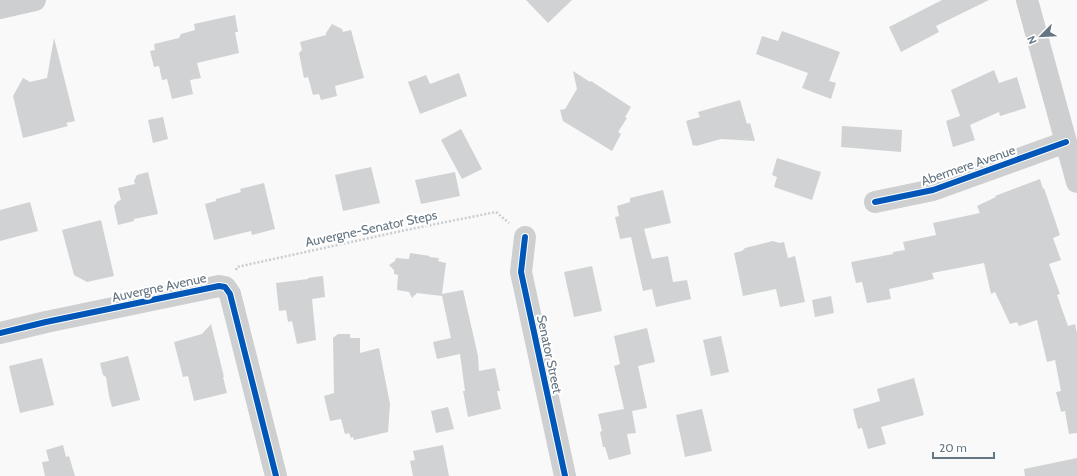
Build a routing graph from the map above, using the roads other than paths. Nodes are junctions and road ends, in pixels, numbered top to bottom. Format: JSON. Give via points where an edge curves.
{"nodes":[{"id":1,"x":34,"y":0,"type":"edge"},
{"id":2,"x":1027,"y":0,"type":"edge"},
{"id":3,"x":0,"y":8,"type":"edge"},
{"id":4,"x":1066,"y":142,"type":"junction"},
{"id":5,"x":1077,"y":182,"type":"edge"},
{"id":6,"x":874,"y":202,"type":"dead end"},
{"id":7,"x":525,"y":237,"type":"road end"},
{"id":8,"x":0,"y":332,"type":"edge"},
{"id":9,"x":276,"y":476,"type":"edge"},
{"id":10,"x":565,"y":476,"type":"edge"}],
"edges":[{"from":1,"to":3,"type":"street"},
{"from":2,"to":4,"type":"street"},
{"from":4,"to":5,"type":"street"},
{"from":4,"to":6,"type":"street","name":"Abermere Avenue","via":[[933,190]]},
{"from":7,"to":10,"type":"street","name":"Senator Street","via":[[521,272]]},
{"from":8,"to":9,"type":"street","name":"Auvergne Avenue","via":[[211,287],[225,287],[230,294]]}]}
